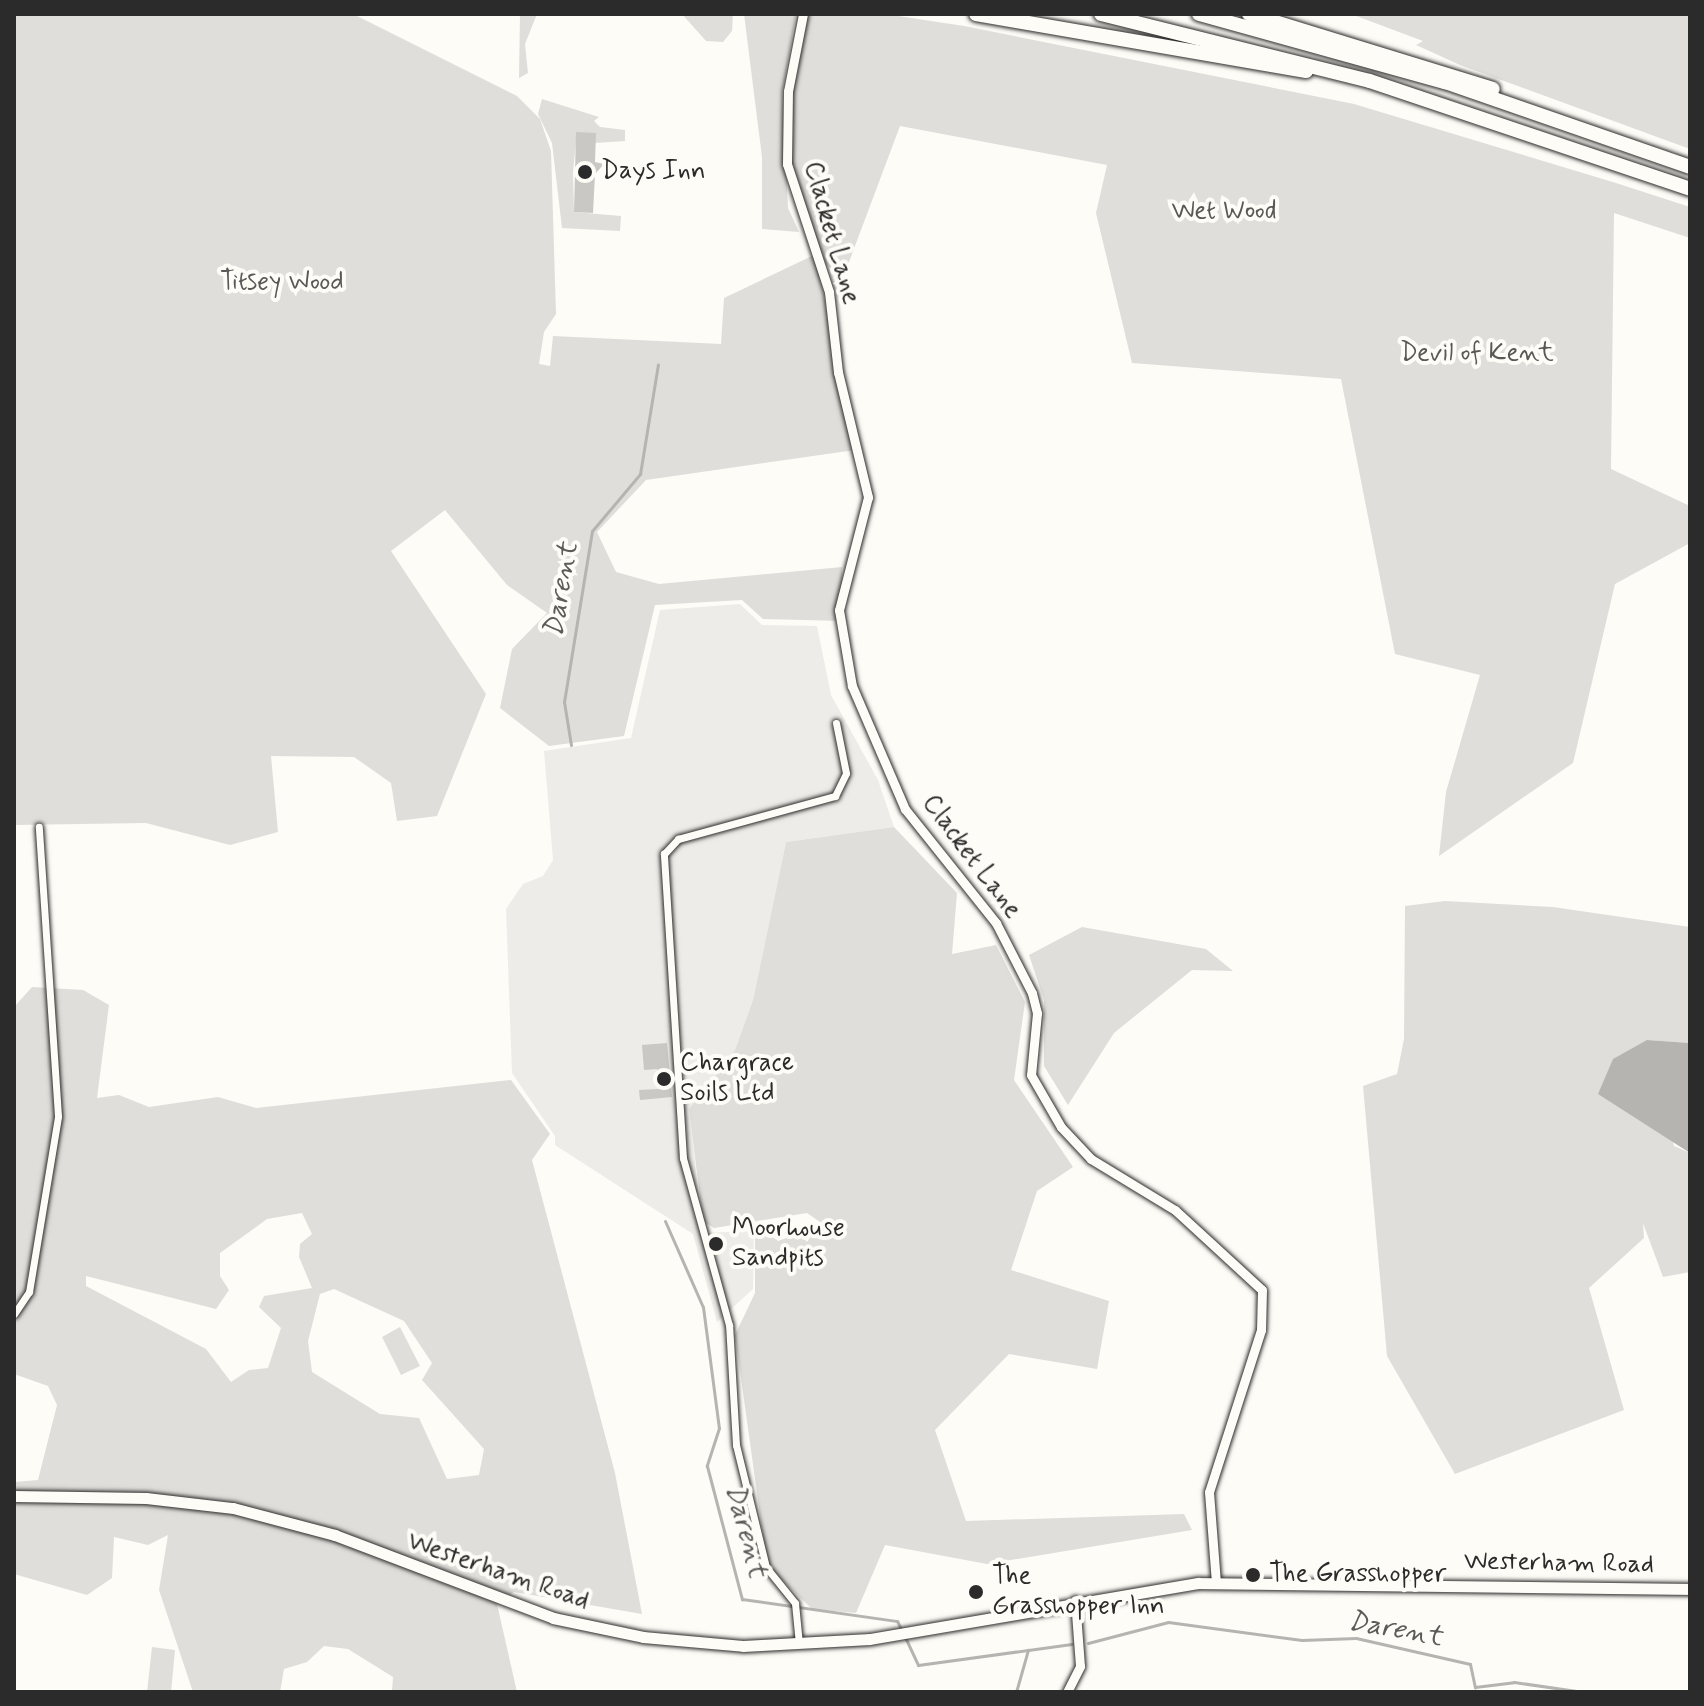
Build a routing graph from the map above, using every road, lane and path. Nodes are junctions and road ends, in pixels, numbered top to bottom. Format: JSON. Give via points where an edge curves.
{"nodes":[{"id":1,"x":802,"y":14,"type":"edge"},
{"id":2,"x":976,"y":14,"type":"edge"},
{"id":3,"x":1101,"y":14,"type":"edge"},
{"id":4,"x":1199,"y":14,"type":"edge"},
{"id":5,"x":1249,"y":14,"type":"edge"},
{"id":6,"x":1370,"y":81,"type":"junction"},
{"id":7,"x":1533,"y":111,"type":"junction"},
{"id":8,"x":1690,"y":167,"type":"edge"},
{"id":9,"x":1690,"y":189,"type":"edge"},
{"id":10,"x":836,"y":723,"type":"dead end"},
{"id":11,"x":39,"y":827,"type":"dead end"},
{"id":12,"x":14,"y":1314,"type":"edge"},
{"id":13,"x":14,"y":1496,"type":"edge"},
{"id":14,"x":1216,"y":1582,"type":"junction"},
{"id":15,"x":1690,"y":1589,"type":"edge"},
{"id":16,"x":1075,"y":1600,"type":"junction"},
{"id":17,"x":799,"y":1646,"type":"junction"},
{"id":18,"x":1067,"y":1692,"type":"edge"}],
"edges":[{"from":1,"to":14,"type":"street","name":"Clacket Lane","via":[[788,91],[787,164],[829,292],[838,372],[868,497],[839,610],[852,686],[905,809],[996,923],[1032,993],[1037,1013],[1031,1075],[1061,1127],[1091,1159],[1175,1210],[1262,1290],[1261,1330],[1209,1492]]},
{"from":2,"to":6,"type":"highway"},
{"from":3,"to":6,"type":"highway"},
{"from":4,"to":7,"type":"highway"},
{"from":5,"to":7,"type":"highway","via":[[1460,75]]},
{"from":6,"to":9,"type":"highway"},
{"from":7,"to":8,"type":"highway"},
{"from":10,"to":17,"type":"street","via":[[846,773],[835,796],[678,839],[664,854],[683,1158],[729,1325],[740,1461],[766,1567],[795,1603]]},
{"from":11,"to":12,"type":"street","via":[[58,1116],[29,1292]]},
{"from":13,"to":17,"type":"main road","name":"Westerham Road","via":[[146,1498],[233,1508],[319,1530],[575,1623],[689,1642]]},
{"from":14,"to":15,"type":"main road","name":"Westerham Road"},
{"from":14,"to":16,"type":"main road","name":"Westerham Road"},
{"from":16,"to":17,"type":"main road","name":"Westerham Road","via":[[903,1634]]},
{"from":16,"to":18,"type":"street","via":[[1080,1666]]}]}
